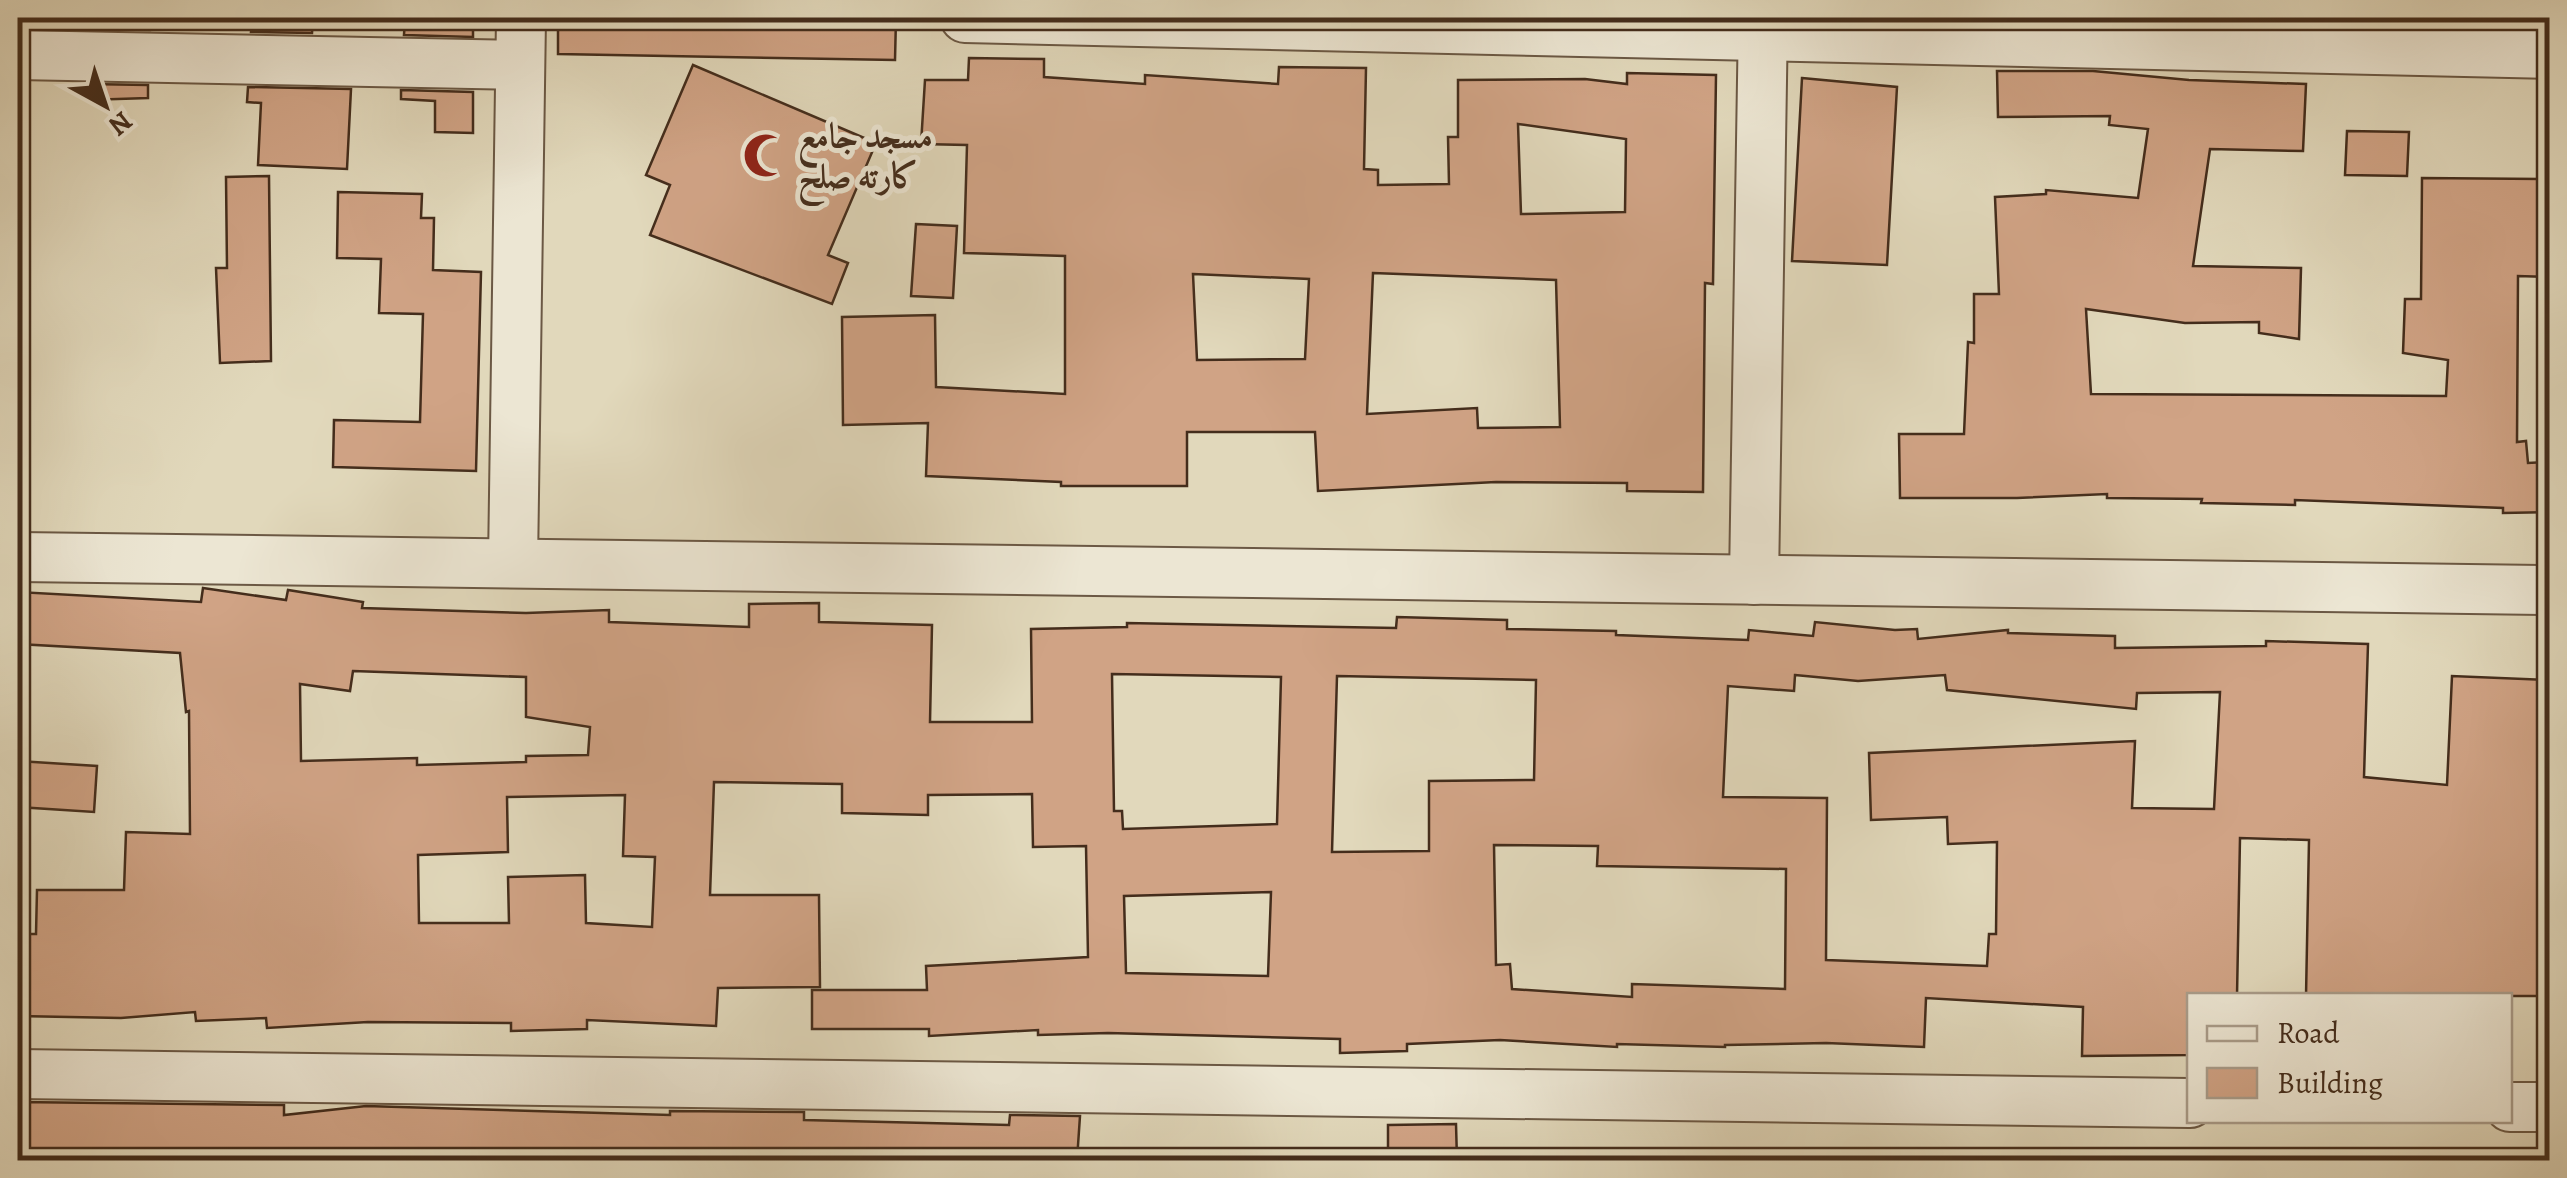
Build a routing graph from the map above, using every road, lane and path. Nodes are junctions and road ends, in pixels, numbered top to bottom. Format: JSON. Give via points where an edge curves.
{"nodes":[{"id":1,"x":521,"y":18,"type":"edge"},
{"id":2,"x":965,"y":18,"type":"edge"},
{"id":3,"x":1763,"y":27,"type":"edge"},
{"id":4,"x":2190,"y":32,"type":"edge"},
{"id":5,"x":2550,"y":54,"type":"edge"},
{"id":6,"x":18,"y":55,"type":"edge"},
{"id":7,"x":520,"y":65,"type":"junction"},
{"id":8,"x":18,"y":557,"type":"edge"},
{"id":9,"x":513,"y":564,"type":"junction"},
{"id":10,"x":1754,"y":580,"type":"junction"},
{"id":11,"x":2550,"y":590,"type":"edge"},
{"id":12,"x":18,"y":1074,"type":"edge"},
{"id":13,"x":2187,"y":1102,"type":"edge"},
{"id":14,"x":2512,"y":1107,"type":"edge"},
{"id":15,"x":2550,"y":1107,"type":"edge"}],
"edges":[{"from":1,"to":7,"type":"street"},
{"from":2,"to":3,"type":"street"},
{"from":3,"to":4,"type":"street"},
{"from":3,"to":10,"type":"street"},
{"from":4,"to":5,"type":"street"},
{"from":6,"to":7,"type":"street"},
{"from":7,"to":9,"type":"street"},
{"from":8,"to":9,"type":"street"},
{"from":9,"to":10,"type":"street"},
{"from":10,"to":11,"type":"street"},
{"from":12,"to":13,"type":"street"},
{"from":14,"to":15,"type":"street"}]}
